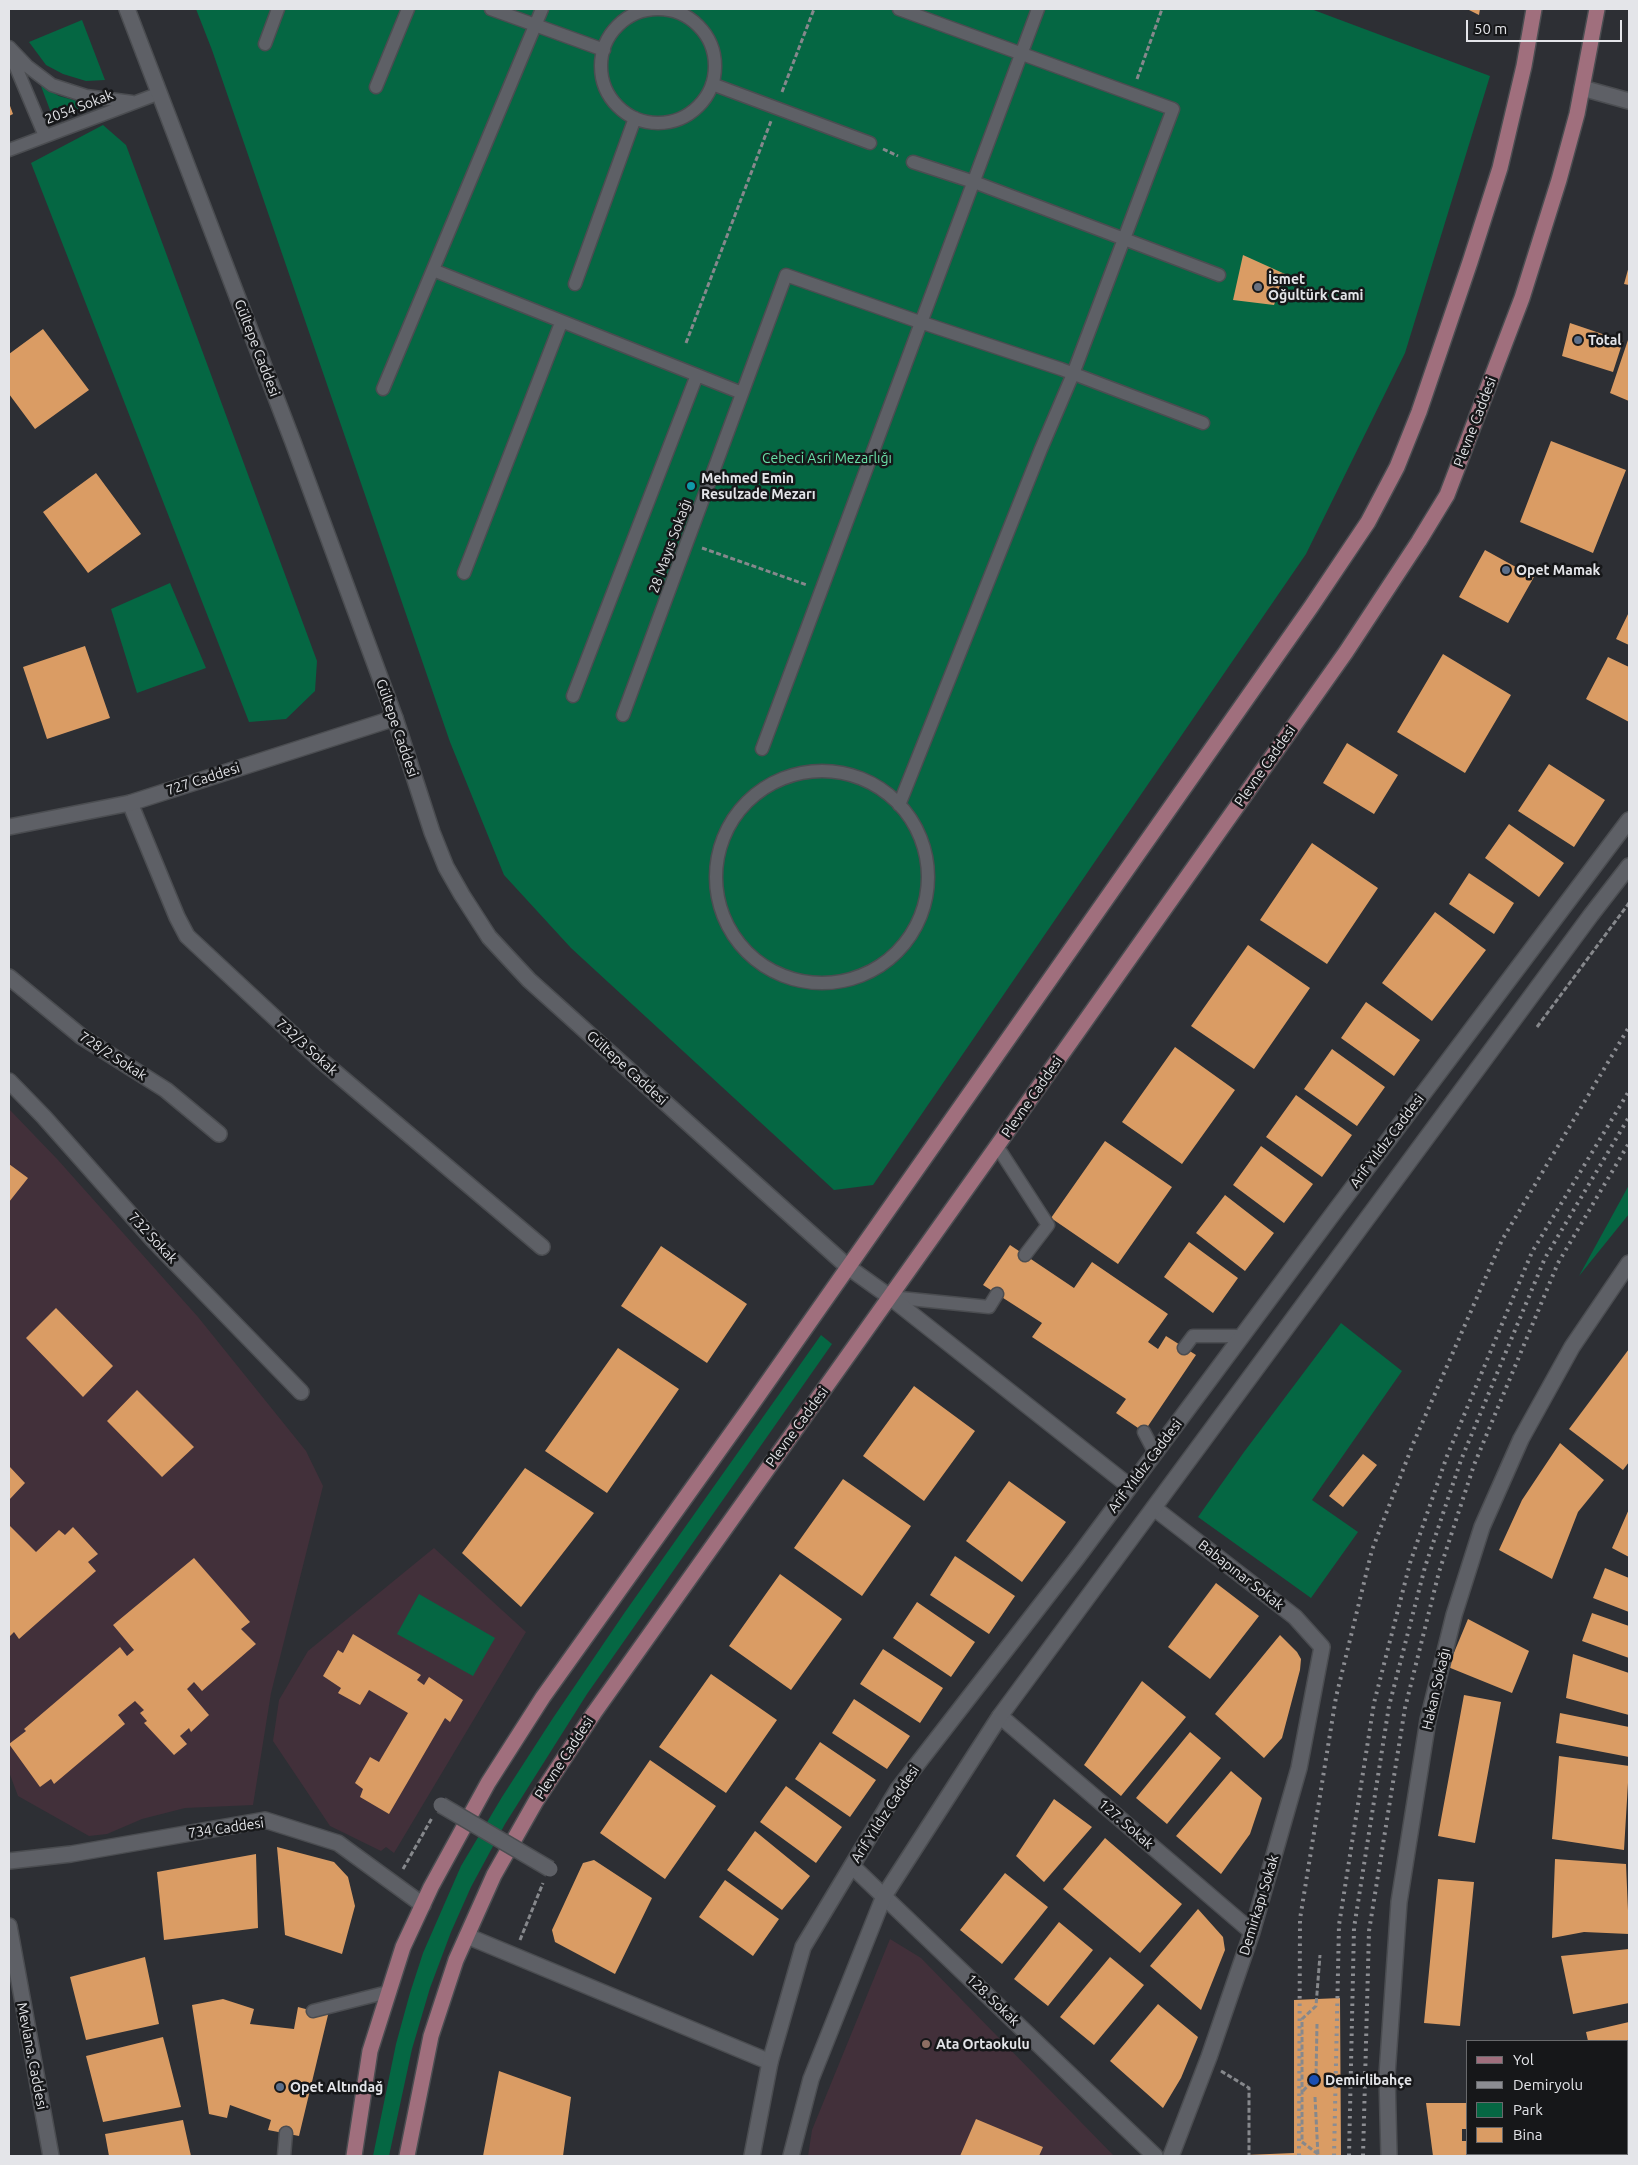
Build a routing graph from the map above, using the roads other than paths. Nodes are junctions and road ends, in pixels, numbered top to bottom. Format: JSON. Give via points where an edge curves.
{"nodes":[{"id":1,"x":127,"y":9,"type":"edge"},
{"id":2,"x":278,"y":9,"type":"edge"},
{"id":3,"x":408,"y":9,"type":"edge"},
{"id":4,"x":491,"y":9,"type":"edge"},
{"id":5,"x":542,"y":9,"type":"edge"},
{"id":6,"x":899,"y":9,"type":"edge"},
{"id":7,"x":1038,"y":9,"type":"edge"},
{"id":8,"x":1534,"y":9,"type":"edge"},
{"id":9,"x":1597,"y":9,"type":"edge"},
{"id":10,"x":679,"y":11,"type":"edge"},
{"id":11,"x":631,"y":12,"type":"edge"},
{"id":12,"x":535,"y":25,"type":"junction"},
{"id":13,"x":265,"y":44,"type":"dead end"},
{"id":14,"x":9,"y":49,"type":"edge"},
{"id":15,"x":604,"y":50,"type":"junction"},
{"id":16,"x":1022,"y":52,"type":"junction"},
{"id":17,"x":712,"y":84,"type":"junction"},
{"id":18,"x":376,"y":86,"type":"dead end"},
{"id":19,"x":1582,"y":88,"type":"junction"},
{"id":20,"x":160,"y":92,"type":"junction"},
{"id":21,"x":1629,"y":101,"type":"edge"},
{"id":22,"x":134,"y":102,"type":"junction"},
{"id":23,"x":635,"y":118,"type":"junction"},
{"id":24,"x":45,"y":136,"type":"junction"},
{"id":25,"x":870,"y":143,"type":"road end"},
{"id":26,"x":9,"y":150,"type":"edge"},
{"id":27,"x":913,"y":162,"type":"road end"},
{"id":28,"x":974,"y":182,"type":"junction"},
{"id":29,"x":1124,"y":239,"type":"junction"},
{"id":30,"x":433,"y":270,"type":"junction"},
{"id":31,"x":1220,"y":276,"type":"dead end"},
{"id":32,"x":576,"y":284,"type":"dead end"},
{"id":33,"x":561,"y":323,"type":"junction"},
{"id":34,"x":921,"y":323,"type":"junction"},
{"id":35,"x":1073,"y":374,"type":"junction"},
{"id":36,"x":697,"y":375,"type":"junction"},
{"id":37,"x":383,"y":389,"type":"dead end"},
{"id":38,"x":742,"y":394,"type":"junction"},
{"id":39,"x":1203,"y":423,"type":"dead end"},
{"id":40,"x":464,"y":573,"type":"dead end"},
{"id":41,"x":572,"y":696,"type":"dead end"},
{"id":42,"x":623,"y":715,"type":"dead end"},
{"id":43,"x":395,"y":718,"type":"junction"},
{"id":44,"x":762,"y":749,"type":"dead end"},
{"id":45,"x":130,"y":803,"type":"junction"},
{"id":46,"x":898,"y":804,"type":"junction"},
{"id":47,"x":1629,"y":820,"type":"edge"},
{"id":48,"x":9,"y":826,"type":"edge"},
{"id":49,"x":1629,"y":866,"type":"edge"},
{"id":50,"x":9,"y":976,"type":"edge"},
{"id":51,"x":9,"y":1081,"type":"edge"},
{"id":52,"x":219,"y":1134,"type":"dead end"},
{"id":53,"x":997,"y":1146,"type":"junction"},
{"id":54,"x":542,"y":1247,"type":"dead end"},
{"id":55,"x":1025,"y":1255,"type":"dead end"},
{"id":56,"x":1629,"y":1263,"type":"edge"},
{"id":57,"x":848,"y":1267,"type":"junction"},
{"id":58,"x":997,"y":1294,"type":"dead end"},
{"id":59,"x":890,"y":1297,"type":"junction"},
{"id":60,"x":1241,"y":1336,"type":"junction"},
{"id":61,"x":1184,"y":1348,"type":"dead end"},
{"id":62,"x":301,"y":1392,"type":"dead end"},
{"id":63,"x":1144,"y":1432,"type":"dead end"},
{"id":64,"x":1155,"y":1453,"type":"junction"},
{"id":65,"x":1130,"y":1486,"type":"junction"},
{"id":66,"x":1154,"y":1508,"type":"junction"},
{"id":67,"x":1322,"y":1647,"type":"joint"},
{"id":68,"x":1000,"y":1716,"type":"junction"},
{"id":69,"x":440,"y":1805,"type":"dead end"},
{"id":70,"x":9,"y":1861,"type":"edge"},
{"id":71,"x":852,"y":1866,"type":"junction"},
{"id":72,"x":550,"y":1870,"type":"dead end"},
{"id":73,"x":884,"y":1896,"type":"junction"},
{"id":74,"x":423,"y":1905,"type":"junction"},
{"id":75,"x":9,"y":1926,"type":"edge"},
{"id":76,"x":1252,"y":1932,"type":"junction"},
{"id":77,"x":467,"y":1936,"type":"junction"},
{"id":78,"x":388,"y":1992,"type":"junction"},
{"id":79,"x":313,"y":2011,"type":"dead end"},
{"id":80,"x":770,"y":2062,"type":"junction"},
{"id":81,"x":286,"y":2133,"type":"dead end"},
{"id":82,"x":51,"y":2156,"type":"edge"},
{"id":83,"x":284,"y":2156,"type":"edge"},
{"id":84,"x":354,"y":2156,"type":"edge"},
{"id":85,"x":407,"y":2156,"type":"edge"},
{"id":86,"x":752,"y":2156,"type":"edge"},
{"id":87,"x":791,"y":2156,"type":"edge"},
{"id":88,"x":1155,"y":2156,"type":"edge"},
{"id":89,"x":1171,"y":2156,"type":"edge"},
{"id":90,"x":1389,"y":2156,"type":"edge"}],
"edges":[{"from":1,"to":20,"type":"street","name":"Gültepe Caddesi"},
{"from":2,"to":13,"type":"lane"},
{"from":3,"to":18,"type":"lane"},
{"from":4,"to":12,"type":"lane"},
{"from":5,"to":12,"type":"lane"},
{"from":6,"to":16,"type":"lane"},
{"from":7,"to":16,"type":"lane"},
{"from":8,"to":57,"type":"main road","via":[[1500,168],[1470,262],[1419,412],[1397,467],[1368,522],[1300,624]]},
{"from":9,"to":19,"type":"main road","name":"Plevne Caddesi"},
{"from":10,"to":11,"type":"lane","via":[[651,9]]},
{"from":10,"to":17,"type":"lane","via":[[702,29],[712,46],[715,65]]},
{"from":11,"to":15,"type":"lane","via":[[606,41]]},
{"from":12,"to":15,"type":"lane"},
{"from":12,"to":30,"type":"lane"},
{"from":14,"to":22,"type":"lane","via":[[52,85],[86,96]]},
{"from":14,"to":24,"type":"lane"},
{"from":15,"to":23,"type":"lane","via":[[602,77],[608,94],[620,109]]},
{"from":16,"to":28,"type":"lane"},
{"from":16,"to":29,"type":"lane","via":[[1173,109]]},
{"from":17,"to":23,"type":"lane","via":[[703,101],[689,114],[672,121],[654,123]]},
{"from":17,"to":25,"type":"lane"},
{"from":19,"to":21,"type":"street"},
{"from":19,"to":53,"type":"main road","name":"Plevne Caddesi","via":[[1559,180],[1522,298],[1447,495],[1420,542],[1346,652]]},
{"from":20,"to":22,"type":"lane","name":"2054 Sokak"},
{"from":20,"to":43,"type":"street","name":"Gültepe Caddesi"},
{"from":22,"to":24,"type":"lane","name":"2054 Sokak"},
{"from":23,"to":32,"type":"lane"},
{"from":24,"to":26,"type":"lane","name":"2054 Sokak"},
{"from":27,"to":28,"type":"lane"},
{"from":28,"to":29,"type":"lane"},
{"from":28,"to":34,"type":"lane"},
{"from":29,"to":31,"type":"lane"},
{"from":29,"to":35,"type":"lane"},
{"from":30,"to":33,"type":"lane"},
{"from":30,"to":37,"type":"lane"},
{"from":33,"to":36,"type":"lane"},
{"from":33,"to":40,"type":"lane"},
{"from":34,"to":35,"type":"lane"},
{"from":34,"to":38,"type":"lane","name":"28 Mayıs Sokağı","via":[[786,275]]},
{"from":34,"to":44,"type":"lane"},
{"from":35,"to":39,"type":"lane"},
{"from":35,"to":46,"type":"lane"},
{"from":36,"to":38,"type":"lane"},
{"from":36,"to":41,"type":"lane"},
{"from":38,"to":42,"type":"lane","name":"28 Mayıs Sokağı"},
{"from":43,"to":45,"type":"street","name":"727 Caddesi"},
{"from":43,"to":57,"type":"street","name":"Gültepe Caddesi","via":[[446,866],[489,937],[529,980]]},
{"from":45,"to":48,"type":"street","name":"727 Caddesi"},
{"from":45,"to":54,"type":"street","name":"732/3 Sokak","via":[[187,936],[317,1057]]},
{"from":46,"to":46,"type":"lane","via":[[913,822],[926,854],[928,888],[918,921],[900,949],[873,970],[841,982],[807,983],[772,972],[743,950],[724,919],[715,884],[719,848],[735,815],[761,790],[794,774],[830,770],[863,779],[892,796]]},
{"from":47,"to":60,"type":"street","name":"Arif Yıldız Caddesi"},
{"from":49,"to":66,"type":"street"},
{"from":50,"to":52,"type":"street","name":"728/2 Sokak","via":[[82,1037],[166,1090]]},
{"from":51,"to":62,"type":"street","name":"732 Sokak","via":[[154,1241]]},
{"from":53,"to":55,"type":"lane","via":[[1048,1225]]},
{"from":53,"to":59,"type":"main road","name":"Plevne Caddesi"},
{"from":56,"to":90,"type":"street","name":"Hakan Sokağı","via":[[1572,1347],[1521,1439],[1482,1527],[1454,1615],[1428,1720],[1399,1902],[1388,2074]]},
{"from":57,"to":59,"type":"street","name":"Gültepe Caddesi"},
{"from":57,"to":74,"type":"main road","via":[[544,1697],[488,1783]]},
{"from":58,"to":59,"type":"lane","via":[[989,1307]]},
{"from":59,"to":65,"type":"street","name":"Gültepe Caddesi"},
{"from":59,"to":77,"type":"main road","name":"Plevne Caddesi","via":[[594,1713],[536,1801],[494,1875]]},
{"from":60,"to":61,"type":"lane","via":[[1193,1336]]},
{"from":60,"to":64,"type":"street","name":"Arif Yıldız Caddesi"},
{"from":63,"to":64,"type":"lane"},
{"from":64,"to":65,"type":"street","name":"Arif Yıldız Caddesi"},
{"from":65,"to":71,"type":"street","name":"Arif Yıldız Caddesi","via":[[898,1789]]},
{"from":66,"to":67,"type":"street","name":"Babapınar Sokak","via":[[1295,1617]]},
{"from":66,"to":68,"type":"street"},
{"from":67,"to":76,"type":"street","name":"Demirkapı Sokak","via":[[1299,1768]]},
{"from":68,"to":73,"type":"street"},
{"from":68,"to":76,"type":"street","name":"127. Sokak"},
{"from":69,"to":72,"type":"street","bridge":true},
{"from":70,"to":74,"type":"street","name":"734 Caddesi","via":[[71,1854],[265,1820],[338,1843]]},
{"from":71,"to":73,"type":"street","name":"128. Sokak"},
{"from":71,"to":80,"type":"street","name":"Arif Yıldız Caddesi","via":[[803,1946]]},
{"from":73,"to":87,"type":"street","via":[[811,2079]]},
{"from":73,"to":88,"type":"street","name":"128. Sokak"},
{"from":74,"to":78,"type":"main road","via":[[403,1947]]},
{"from":75,"to":82,"type":"street","name":"Mevlana. Caddesi"},
{"from":76,"to":89,"type":"street","name":"Demirkapı Sokak"},
{"from":77,"to":80,"type":"street"},
{"from":77,"to":85,"type":"main road","name":"Plevne Caddesi","via":[[431,2036]]},
{"from":78,"to":79,"type":"lane"},
{"from":78,"to":84,"type":"main road","via":[[370,2051]]},
{"from":80,"to":86,"type":"street","name":"Arif Yıldız Caddesi"},
{"from":81,"to":83,"type":"lane"}]}
